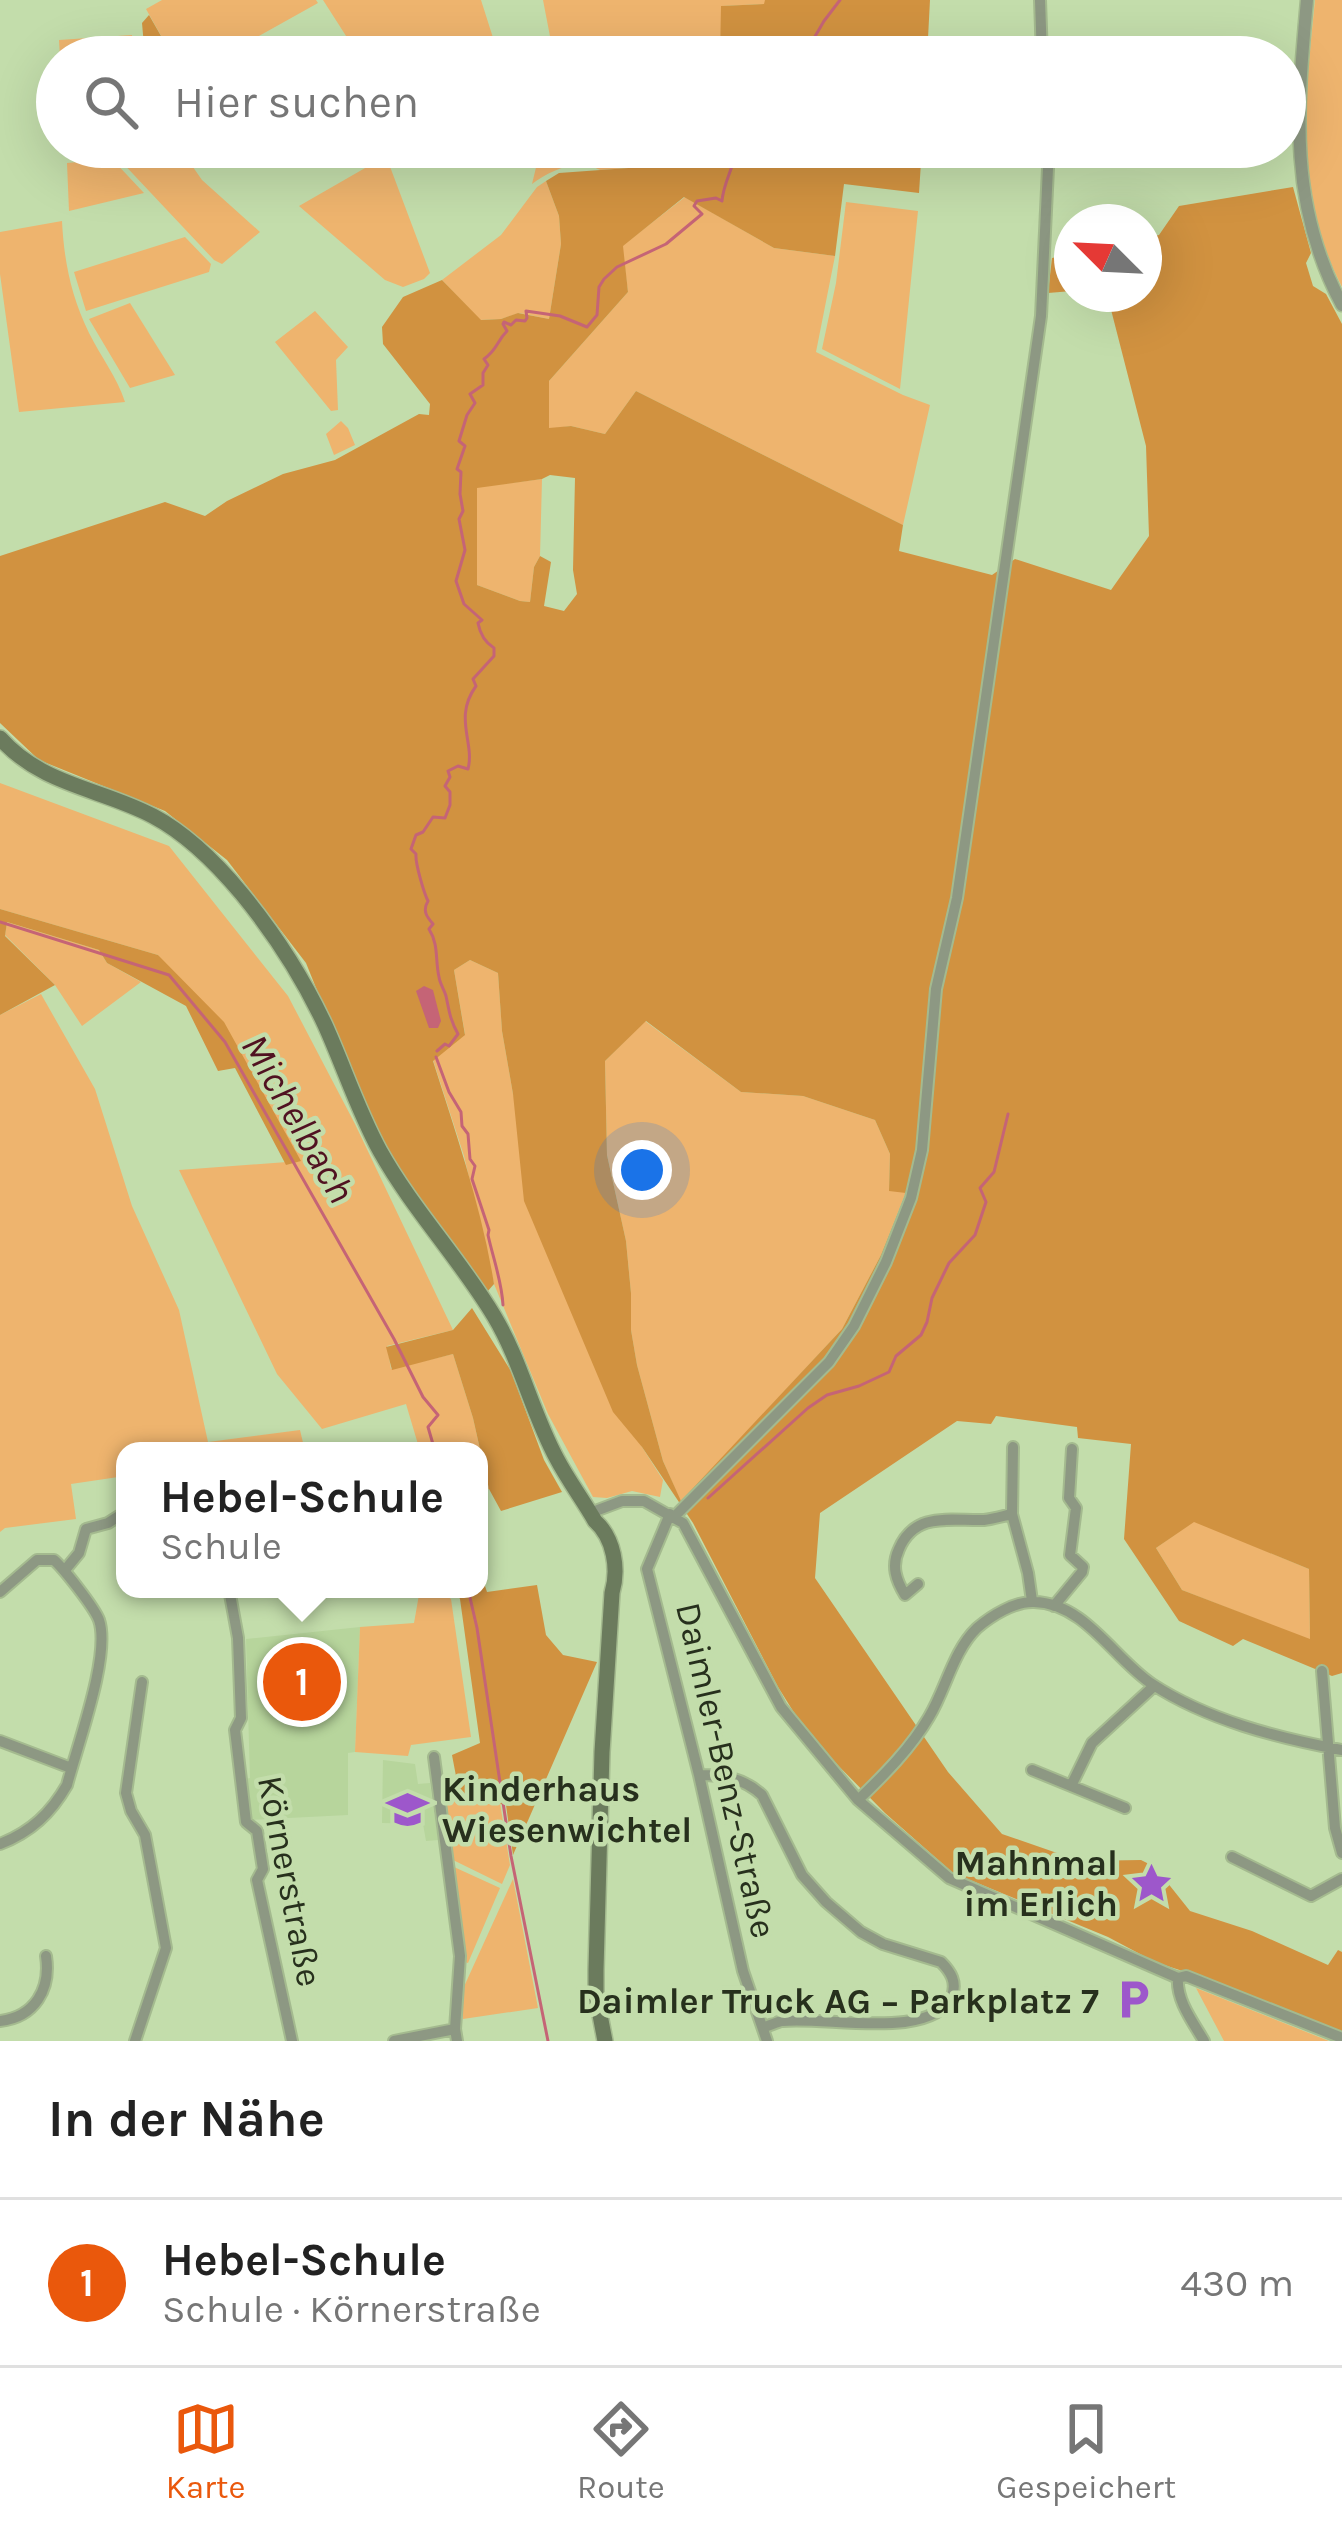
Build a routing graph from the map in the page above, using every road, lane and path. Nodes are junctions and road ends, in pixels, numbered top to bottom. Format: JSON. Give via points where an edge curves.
{"nodes":[{"id":1,"x":1040,"y":0,"type":"edge"},
{"id":2,"x":1307,"y":0,"type":"edge"},
{"id":3,"x":1041,"y":36,"type":"edge"},
{"id":4,"x":1304,"y":36,"type":"edge"},
{"id":5,"x":1048,"y":168,"type":"edge"},
{"id":6,"x":1300,"y":168,"type":"edge"},
{"id":7,"x":1342,"y":305,"type":"edge"},
{"id":8,"x":0,"y":738,"type":"edge"},
{"id":9,"x":1013,"y":1447,"type":"dead end"},
{"id":10,"x":1072,"y":1449,"type":"dead end"},
{"id":11,"x":1012,"y":1514,"type":"junction"},
{"id":12,"x":673,"y":1515,"type":"junction"},
{"id":13,"x":592,"y":1517,"type":"junction"},
{"id":14,"x":116,"y":1518,"type":"edge"},
{"id":15,"x":65,"y":1570,"type":"junction"},
{"id":16,"x":919,"y":1584,"type":"dead end"},
{"id":17,"x":0,"y":1592,"type":"edge"},
{"id":18,"x":231,"y":1598,"type":"edge"},
{"id":19,"x":1032,"y":1601,"type":"junction"},
{"id":20,"x":1054,"y":1606,"type":"junction"},
{"id":21,"x":1322,"y":1671,"type":"dead end"},
{"id":22,"x":142,"y":1682,"type":"dead end"},
{"id":23,"x":1154,"y":1686,"type":"junction"},
{"id":24,"x":0,"y":1746,"type":"edge"},
{"id":25,"x":1328,"y":1747,"type":"junction"},
{"id":26,"x":1342,"y":1750,"type":"edge"},
{"id":27,"x":434,"y":1757,"type":"dead end"},
{"id":28,"x":71,"y":1768,"type":"junction"},
{"id":29,"x":1032,"y":1770,"type":"dead end"},
{"id":30,"x":699,"y":1775,"type":"junction"},
{"id":31,"x":1071,"y":1786,"type":"junction"},
{"id":32,"x":858,"y":1800,"type":"junction"},
{"id":33,"x":1125,"y":1808,"type":"dead end"},
{"id":34,"x":0,"y":1844,"type":"edge"},
{"id":35,"x":1342,"y":1853,"type":"edge"},
{"id":36,"x":1232,"y":1857,"type":"dead end"},
{"id":37,"x":1342,"y":1880,"type":"edge"},
{"id":38,"x":46,"y":1956,"type":"dead end"},
{"id":39,"x":1178,"y":1978,"type":"junction"},
{"id":40,"x":0,"y":2020,"type":"edge"},
{"id":41,"x":764,"y":2027,"type":"junction"},
{"id":42,"x":456,"y":2035,"type":"edge"},
{"id":43,"x":1342,"y":2038,"type":"edge"},
{"id":44,"x":135,"y":2041,"type":"edge"},
{"id":45,"x":292,"y":2041,"type":"edge"},
{"id":46,"x":394,"y":2041,"type":"edge"},
{"id":47,"x":605,"y":2041,"type":"edge"},
{"id":48,"x":767,"y":2041,"type":"edge"},
{"id":49,"x":1204,"y":2041,"type":"edge"}],
"edges":[{"from":1,"to":3,"type":"street"},
{"from":2,"to":4,"type":"street"},
{"from":5,"to":12,"type":"street","via":[[1042,316],[911,1198],[854,1326],[829,1362]]},
{"from":6,"to":7,"type":"street","via":[[1315,244]]},
{"from":8,"to":13,"type":"main road","via":[[49,776],[155,817],[242,895],[322,1019],[377,1146],[494,1316],[556,1457]]},
{"from":9,"to":11,"type":"street"},
{"from":10,"to":20,"type":"street","via":[[1070,1555],[1083,1567]]},
{"from":11,"to":16,"type":"street","via":[[918,1526],[899,1548],[894,1572],[905,1594]]},
{"from":11,"to":19,"type":"street"},
{"from":12,"to":13,"type":"street","via":[[635,1501]]},
{"from":12,"to":30,"type":"street","name":"Daimler-Benz-Straße","via":[[647,1569]]},
{"from":12,"to":32,"type":"street","via":[[781,1707]]},
{"from":13,"to":47,"type":"main road","via":[[604,1529],[617,1576],[596,1970]]},
{"from":14,"to":15,"type":"street","via":[[86,1529]]},
{"from":15,"to":17,"type":"street","via":[[45,1558]]},
{"from":15,"to":28,"type":"street","via":[[99,1620],[100,1664]]},
{"from":18,"to":45,"type":"street","name":"Körnerstraße","via":[[245,1822],[257,1831],[257,1880]]},
{"from":19,"to":20,"type":"street"},
{"from":19,"to":32,"type":"street","via":[[989,1618],[967,1639],[928,1719]]},
{"from":20,"to":23,"type":"street"},
{"from":21,"to":25,"type":"street"},
{"from":22,"to":44,"type":"street","via":[[126,1792],[145,1835],[166,1948]]},
{"from":23,"to":25,"type":"street","via":[[1216,1716]]},
{"from":23,"to":31,"type":"street","via":[[1092,1743]]},
{"from":24,"to":28,"type":"street"},
{"from":25,"to":26,"type":"street"},
{"from":25,"to":35,"type":"street"},
{"from":27,"to":42,"type":"street","via":[[460,1956]]},
{"from":28,"to":34,"type":"street","via":[[58,1801],[35,1826]]},
{"from":29,"to":31,"type":"street"},
{"from":30,"to":41,"type":"street","name":"Daimler-Benz-Straße","via":[[743,1971]]},
{"from":30,"to":41,"type":"street","via":[[751,1785],[826,1902],[861,1933],[946,1966],[954,1982],[945,2009],[914,2028],[781,2021]]},
{"from":31,"to":33,"type":"street"},
{"from":32,"to":39,"type":"street","via":[[949,1878]]},
{"from":36,"to":37,"type":"street","via":[[1311,1896]]},
{"from":38,"to":40,"type":"street","via":[[40,1997],[27,2012]]},
{"from":39,"to":43,"type":"street"},
{"from":39,"to":49,"type":"street"},
{"from":41,"to":48,"type":"street","name":"Daimler-Benz-Straße"},
{"from":42,"to":46,"type":"street"}]}
